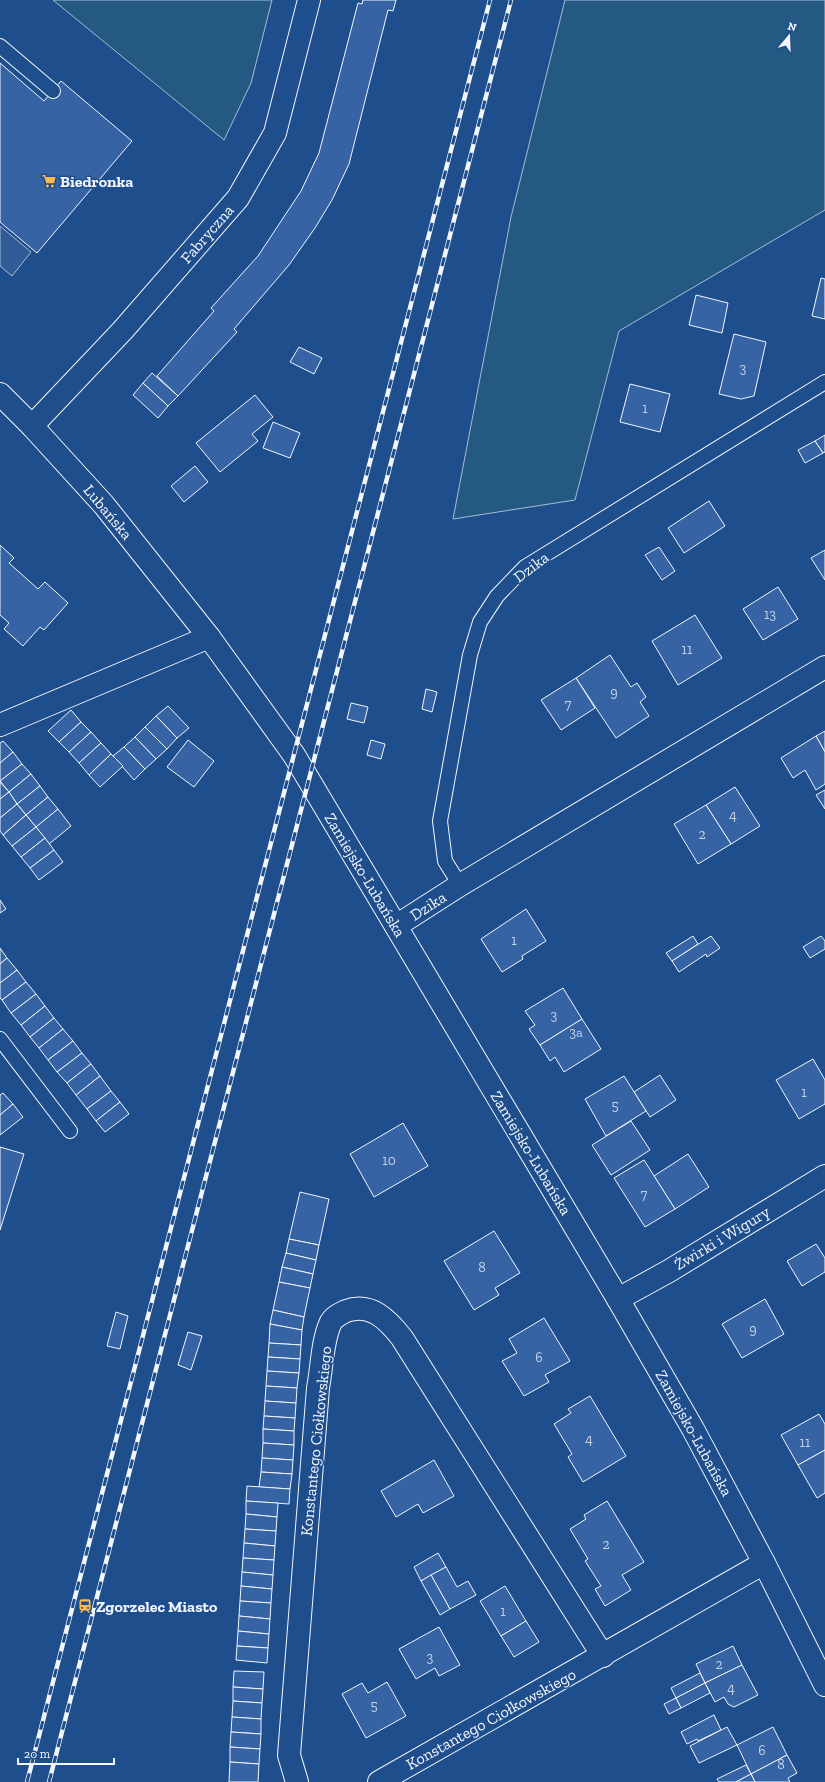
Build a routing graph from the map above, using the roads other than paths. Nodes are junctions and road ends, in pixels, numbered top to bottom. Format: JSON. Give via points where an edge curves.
{"nodes":[{"id":1,"x":309,"y":0,"type":"edge"},
{"id":2,"x":0,"y":46,"type":"edge"},
{"id":3,"x":53,"y":90,"type":"dead end"},
{"id":4,"x":825,"y":382,"type":"edge"},
{"id":5,"x":0,"y":394,"type":"edge"},
{"id":6,"x":32,"y":426,"type":"junction"},
{"id":7,"x":209,"y":637,"type":"junction"},
{"id":8,"x":825,"y":667,"type":"edge"},
{"id":9,"x":0,"y":725,"type":"edge"},
{"id":10,"x":460,"y":885,"type":"junction"},
{"id":11,"x":396,"y":926,"type":"junction"},
{"id":12,"x":0,"y":1039,"type":"edge"},
{"id":13,"x":70,"y":1131,"type":"dead end"},
{"id":14,"x":825,"y":1176,"type":"edge"},
{"id":15,"x":618,"y":1299,"type":"junction"},
{"id":16,"x":764,"y":1564,"type":"junction"},
{"id":17,"x":603,"y":1656,"type":"junction"},
{"id":18,"x":825,"y":1685,"type":"edge"},
{"id":19,"x":297,"y":1782,"type":"edge"},
{"id":20,"x":379,"y":1782,"type":"edge"}],
"edges":[{"from":1,"to":6,"type":"street","name":"Fabryczna","via":[[275,133],[238,198],[123,330]]},
{"from":2,"to":3,"type":"lane"},
{"from":4,"to":10,"type":"lane","name":"Dzika","via":[[525,567],[497,596],[480,622],[470,655],[440,821],[445,861]]},
{"from":5,"to":6,"type":"street","name":"Lubańska"},
{"from":6,"to":7,"type":"street","name":"Lubańska","via":[[104,506]]},
{"from":7,"to":9,"type":"street"},
{"from":7,"to":11,"type":"street","name":"Zamiejsko-Lubańska","via":[[294,755]]},
{"from":8,"to":10,"type":"street","name":"Dzika"},
{"from":10,"to":11,"type":"street","name":"Dzika"},
{"from":11,"to":15,"type":"street","name":"Zamiejsko-Lubańska"},
{"from":12,"to":13,"type":"lane"},
{"from":14,"to":15,"type":"street","name":"Żwirki i Wigury"},
{"from":15,"to":16,"type":"street","name":"Zamiejsko-Lubańska","via":[[693,1429]]},
{"from":16,"to":17,"type":"street","name":"Konstantego Ciołkowskiego"},
{"from":16,"to":18,"type":"street","name":"Zamiejsko-Lubańska"},
{"from":17,"to":19,"type":"street","name":"Konstantego Ciołkowskiego","via":[[402,1338],[387,1319],[369,1310],[354,1308],[339,1314],[331,1322],[328,1332],[318,1388],[289,1755]]},
{"from":17,"to":20,"type":"street","name":"Konstantego Ciołkowskiego"}]}
